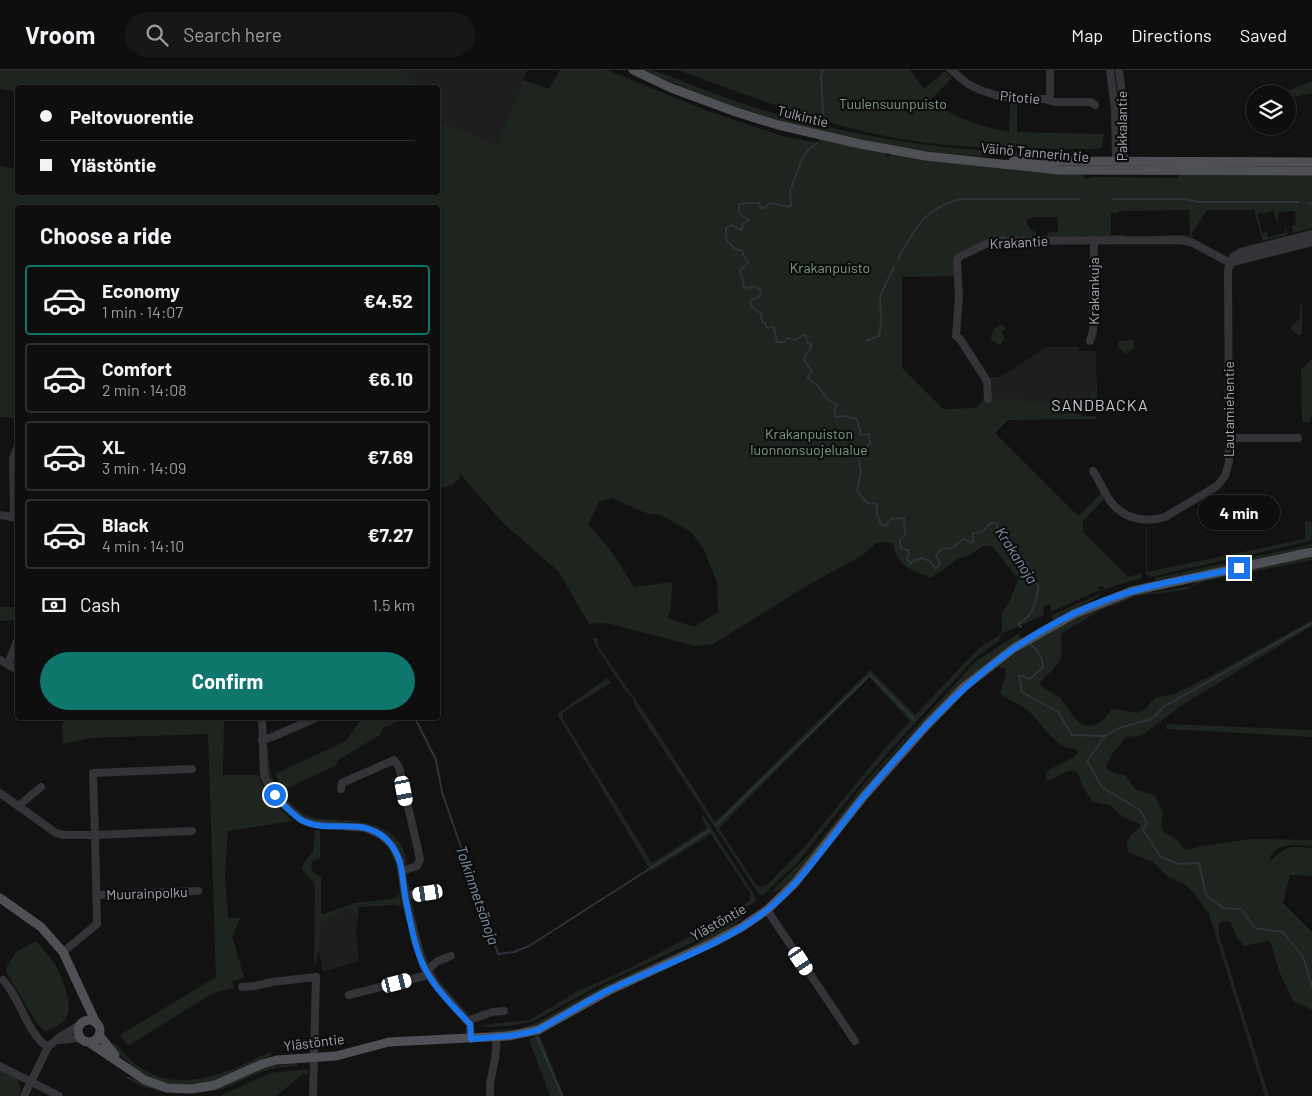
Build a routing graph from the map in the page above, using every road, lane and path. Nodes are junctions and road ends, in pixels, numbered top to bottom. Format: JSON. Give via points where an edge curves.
{"nodes":[{"id":1,"x":634,"y":70,"type":"edge"},
{"id":2,"x":951,"y":70,"type":"edge"},
{"id":3,"x":1050,"y":70,"type":"edge"},
{"id":4,"x":1110,"y":70,"type":"edge"},
{"id":5,"x":1119,"y":70,"type":"edge"},
{"id":6,"x":1048,"y":100,"type":"junction"},
{"id":7,"x":1095,"y":104,"type":"dead end"},
{"id":8,"x":973,"y":161,"type":"junction"},
{"id":9,"x":1120,"y":161,"type":"junction"},
{"id":10,"x":1312,"y":162,"type":"edge"},
{"id":11,"x":1121,"y":171,"type":"junction"},
{"id":12,"x":1312,"y":171,"type":"edge"},
{"id":13,"x":1312,"y":234,"type":"edge"},
{"id":14,"x":1094,"y":240,"type":"junction"},
{"id":15,"x":1312,"y":242,"type":"edge"},
{"id":16,"x":1230,"y":263,"type":"junction"},
{"id":17,"x":1090,"y":341,"type":"dead end"},
{"id":18,"x":988,"y":399,"type":"dead end"},
{"id":19,"x":1229,"y":438,"type":"junction"},
{"id":20,"x":1298,"y":438,"type":"dead end"},
{"id":21,"x":15,"y":454,"type":"edge"},
{"id":22,"x":1093,"y":471,"type":"dead end"},
{"id":23,"x":0,"y":515,"type":"edge"},
{"id":24,"x":15,"y":518,"type":"edge"},
{"id":25,"x":1312,"y":552,"type":"edge"},
{"id":26,"x":15,"y":646,"type":"edge"},
{"id":27,"x":0,"y":660,"type":"edge"},
{"id":28,"x":8,"y":664,"type":"junction"},
{"id":29,"x":15,"y":668,"type":"edge"},
{"id":30,"x":262,"y":720,"type":"edge"},
{"id":31,"x":311,"y":720,"type":"edge"},
{"id":32,"x":262,"y":740,"type":"junction"},
{"id":33,"x":192,"y":769,"type":"dead end"},
{"id":34,"x":41,"y":787,"type":"dead end"},
{"id":35,"x":340,"y":789,"type":"dead end"},
{"id":36,"x":0,"y":793,"type":"edge"},
{"id":37,"x":19,"y":807,"type":"junction"},
{"id":38,"x":192,"y":831,"type":"dead end"},
{"id":39,"x":95,"y":835,"type":"junction"},
{"id":40,"x":402,"y":871,"type":"junction"},
{"id":41,"x":437,"y":890,"type":"dead end"},
{"id":42,"x":198,"y":892,"type":"dead end"},
{"id":43,"x":96,"y":895,"type":"junction"},
{"id":44,"x":405,"y":896,"type":"junction"},
{"id":45,"x":0,"y":898,"type":"edge"},
{"id":46,"x":767,"y":910,"type":"junction"},
{"id":47,"x":63,"y":952,"type":"junction"},
{"id":48,"x":451,"y":956,"type":"dead end"},
{"id":49,"x":427,"y":973,"type":"junction"},
{"id":50,"x":3,"y":980,"type":"dead end"},
{"id":51,"x":242,"y":987,"type":"dead end"},
{"id":52,"x":83,"y":995,"type":"junction"},
{"id":53,"x":349,"y":995,"type":"dead end"},
{"id":54,"x":504,"y":1011,"type":"dead end"},
{"id":55,"x":467,"y":1021,"type":"junction"},
{"id":56,"x":96,"y":1023,"type":"junction"},
{"id":57,"x":81,"y":1024,"type":"junction"},
{"id":58,"x":100,"y":1035,"type":"junction"},
{"id":59,"x":497,"y":1037,"type":"junction"},
{"id":60,"x":80,"y":1038,"type":"junction"},
{"id":61,"x":471,"y":1039,"type":"junction"},
{"id":62,"x":58,"y":1040,"type":"junction"},
{"id":63,"x":855,"y":1041,"type":"dead end"},
{"id":64,"x":90,"y":1043,"type":"junction"},
{"id":65,"x":48,"y":1047,"type":"junction"},
{"id":66,"x":314,"y":1059,"type":"junction"},
{"id":67,"x":0,"y":1066,"type":"edge"},
{"id":68,"x":126,"y":1066,"type":"junction"},
{"id":69,"x":31,"y":1082,"type":"junction"},
{"id":70,"x":24,"y":1096,"type":"edge"},
{"id":71,"x":59,"y":1096,"type":"edge"},
{"id":72,"x":313,"y":1096,"type":"edge"},
{"id":73,"x":490,"y":1096,"type":"edge"}],
"edges":[{"from":1,"to":8,"type":"main road","name":"Tulkintie","via":[[679,91],[778,125],[926,156]]},
{"from":2,"to":6,"type":"street","name":"Pitotie","via":[[968,84],[990,94]]},
{"from":3,"to":6,"type":"street"},
{"from":4,"to":9,"type":"street","name":"Pakkalantie"},
{"from":5,"to":9,"type":"street","name":"Pakkalantie","via":[[1124,111]]},
{"from":6,"to":7,"type":"street","name":"Pitotie"},
{"from":8,"to":9,"type":"main road","name":"Väinö Tannerin tie"},
{"from":8,"to":11,"type":"main road","name":"Väinö Tannerin tie","via":[[1059,170]]},
{"from":9,"to":10,"type":"main road","name":"Väinö Tannerin tie"},
{"from":9,"to":11,"type":"street","name":"Pakkalantie"},
{"from":11,"to":12,"type":"main road","name":"Väinö Tannerin tie"},
{"from":13,"to":16,"type":"street","via":[[1241,252]]},
{"from":14,"to":16,"type":"street","name":"Krakantie","via":[[1185,240]]},
{"from":14,"to":17,"type":"street","name":"Krakankuja","via":[[1094,331]]},
{"from":14,"to":18,"type":"street","name":"Krakantie","via":[[992,240],[958,258],[956,336],[987,381]]},
{"from":15,"to":16,"type":"street"},
{"from":16,"to":19,"type":"street","name":"Lautamiehentie"},
{"from":19,"to":20,"type":"street"},
{"from":19,"to":22,"type":"street","name":"Lautamiehentie","via":[[1228,470],[1221,483],[1158,519],[1137,519],[1122,512],[1111,502]]},
{"from":21,"to":24,"type":"street"},
{"from":23,"to":24,"type":"street"},
{"from":25,"to":46,"type":"main road","name":"Ylästöntie","via":[[1132,591],[1087,608],[1014,648],[964,687],[927,724],[795,883]]},
{"from":26,"to":28,"type":"street"},
{"from":27,"to":28,"type":"street"},
{"from":28,"to":29,"type":"street"},
{"from":30,"to":32,"type":"street"},
{"from":31,"to":32,"type":"street"},
{"from":32,"to":40,"type":"street","via":[[267,783],[294,815],[314,824],[353,826],[382,835],[392,845]]},
{"from":33,"to":39,"type":"street","via":[[94,773]]},
{"from":34,"to":37,"type":"street"},
{"from":35,"to":40,"type":"street","via":[[342,782],[394,760],[401,775],[420,859],[417,866]]},
{"from":36,"to":37,"type":"street"},
{"from":37,"to":39,"type":"street","via":[[56,833]]},
{"from":38,"to":39,"type":"street"},
{"from":39,"to":43,"type":"street"},
{"from":40,"to":44,"type":"street"},
{"from":41,"to":44,"type":"street"},
{"from":42,"to":43,"type":"street","name":"Muurainpolku"},
{"from":43,"to":47,"type":"street","via":[[97,924]]},
{"from":44,"to":49,"type":"street"},
{"from":45,"to":47,"type":"main road","via":[[41,927]]},
{"from":46,"to":59,"type":"main road","name":"Ylästöntie","via":[[714,942],[608,991],[538,1030]]},
{"from":46,"to":63,"type":"street"},
{"from":47,"to":52,"type":"main road"},
{"from":48,"to":49,"type":"street","via":[[438,961]]},
{"from":49,"to":53,"type":"street"},
{"from":49,"to":55,"type":"street"},
{"from":50,"to":65,"type":"street","via":[[36,1036]]},
{"from":51,"to":66,"type":"street","via":[[316,977]]},
{"from":52,"to":56,"type":"main road"},
{"from":52,"to":57,"type":"main road"},
{"from":54,"to":55,"type":"street"},
{"from":55,"to":61,"type":"street"},
{"from":56,"to":57,"type":"main road","via":[[90,1020]]},
{"from":56,"to":58,"type":"main road"},
{"from":57,"to":60,"type":"main road"},
{"from":57,"to":62,"type":"street"},
{"from":58,"to":64,"type":"main road"},
{"from":58,"to":68,"type":"main road","name":"Ylästöntie"},
{"from":59,"to":61,"type":"main road","name":"Ylästöntie"},
{"from":59,"to":73,"type":"street"},
{"from":60,"to":62,"type":"street"},
{"from":60,"to":64,"type":"main road"},
{"from":61,"to":66,"type":"main road","name":"Ylästöntie","via":[[389,1042]]},
{"from":62,"to":65,"type":"street"},
{"from":64,"to":68,"type":"main road","name":"Ylästöntie"},
{"from":65,"to":69,"type":"street"},
{"from":66,"to":68,"type":"main road","name":"Ylästöntie","via":[[277,1060],[215,1085],[192,1089],[155,1084]]},
{"from":66,"to":72,"type":"street"},
{"from":67,"to":69,"type":"street"},
{"from":69,"to":70,"type":"street"},
{"from":69,"to":71,"type":"street"}]}
